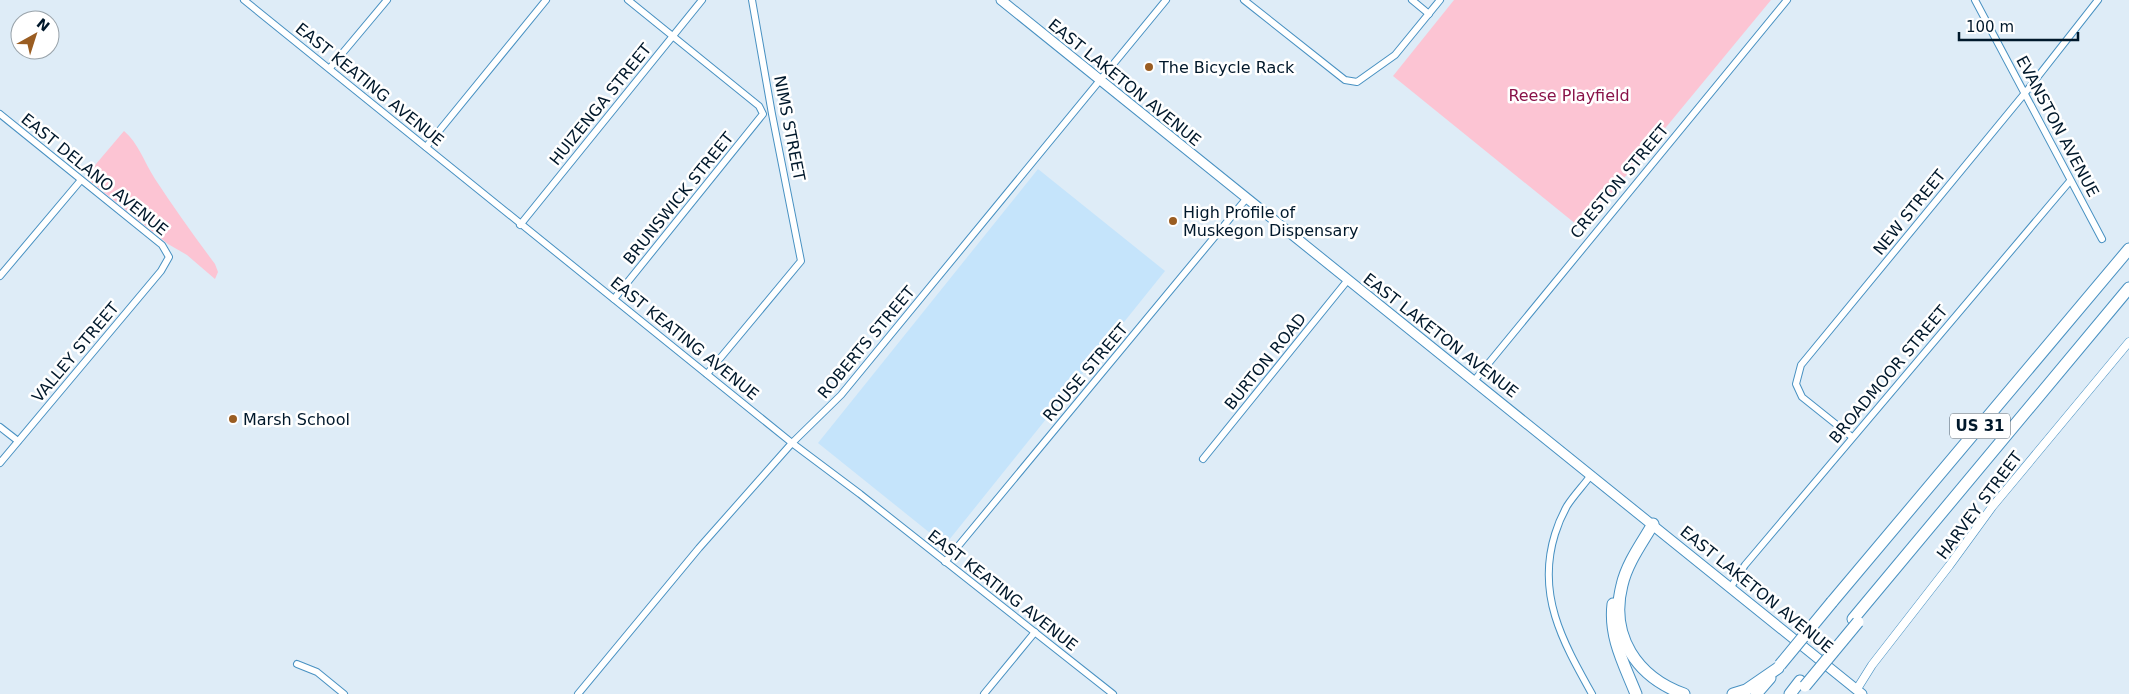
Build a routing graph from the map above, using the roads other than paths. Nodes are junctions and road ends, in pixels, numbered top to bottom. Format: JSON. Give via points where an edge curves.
{"nodes":[{"id":1,"x":244,"y":0,"type":"edge"},
{"id":2,"x":387,"y":0,"type":"edge"},
{"id":3,"x":546,"y":0,"type":"edge"},
{"id":4,"x":628,"y":0,"type":"edge"},
{"id":5,"x":702,"y":0,"type":"edge"},
{"id":6,"x":752,"y":0,"type":"edge"},
{"id":7,"x":1001,"y":0,"type":"edge"},
{"id":8,"x":1166,"y":0,"type":"edge"},
{"id":9,"x":1244,"y":0,"type":"edge"},
{"id":10,"x":1412,"y":0,"type":"edge"},
{"id":11,"x":1440,"y":0,"type":"edge"},
{"id":12,"x":1787,"y":0,"type":"edge"},
{"id":13,"x":1975,"y":0,"type":"edge"},
{"id":14,"x":2098,"y":0,"type":"edge"},
{"id":15,"x":1429,"y":14,"type":"junction"},
{"id":16,"x":672,"y":36,"type":"junction"},
{"id":17,"x":330,"y":68,"type":"junction"},
{"id":18,"x":1099,"y":80,"type":"junction"},
{"id":19,"x":2024,"y":93,"type":"junction"},
{"id":20,"x":0,"y":114,"type":"edge"},
{"id":21,"x":426,"y":148,"type":"junction"},
{"id":22,"x":81,"y":180,"type":"junction"},
{"id":23,"x":2070,"y":181,"type":"junction"},
{"id":24,"x":1246,"y":199,"type":"junction"},
{"id":25,"x":520,"y":225,"type":"junction"},
{"id":26,"x":2102,"y":239,"type":"dead end"},
{"id":27,"x":2129,"y":249,"type":"edge"},
{"id":28,"x":169,"y":257,"type":"joint"},
{"id":29,"x":0,"y":276,"type":"edge"},
{"id":30,"x":1347,"y":280,"type":"junction"},
{"id":31,"x":2129,"y":288,"type":"edge"},
{"id":32,"x":614,"y":299,"type":"junction"},
{"id":33,"x":2129,"y":342,"type":"edge"},
{"id":34,"x":708,"y":374,"type":"junction"},
{"id":35,"x":1474,"y":380,"type":"junction"},
{"id":36,"x":0,"y":427,"type":"edge"},
{"id":37,"x":1852,"y":437,"type":"junction"},
{"id":38,"x":18,"y":441,"type":"junction"},
{"id":39,"x":792,"y":443,"type":"junction"},
{"id":40,"x":1203,"y":459,"type":"dead end"},
{"id":41,"x":0,"y":463,"type":"edge"},
{"id":42,"x":1591,"y":476,"type":"junction"},
{"id":43,"x":1653,"y":524,"type":"junction"},
{"id":44,"x":945,"y":562,"type":"junction"},
{"id":45,"x":1731,"y":587,"type":"junction"},
{"id":46,"x":1035,"y":632,"type":"junction"},
{"id":47,"x":297,"y":664,"type":"dead end"},
{"id":48,"x":1779,"y":667,"type":"junction"},
{"id":49,"x":1802,"y":687,"type":"edge"},
{"id":50,"x":1859,"y":692,"type":"edge"},
{"id":51,"x":344,"y":694,"type":"edge"},
{"id":52,"x":578,"y":694,"type":"edge"},
{"id":53,"x":984,"y":694,"type":"edge"},
{"id":54,"x":1113,"y":694,"type":"edge"},
{"id":55,"x":1592,"y":694,"type":"edge"},
{"id":56,"x":1636,"y":694,"type":"edge"},
{"id":57,"x":1684,"y":694,"type":"edge"},
{"id":58,"x":1733,"y":694,"type":"edge"},
{"id":59,"x":1756,"y":694,"type":"edge"},
{"id":60,"x":1790,"y":694,"type":"edge"}],
"edges":[{"from":1,"to":17,"type":"street","name":"EAST KEATING AVENUE"},
{"from":2,"to":17,"type":"street"},
{"from":3,"to":21,"type":"street"},
{"from":4,"to":16,"type":"street"},
{"from":5,"to":16,"type":"street","name":"HUIZENGA STREET"},
{"from":6,"to":34,"type":"street","name":"NIMS STREET","via":[[801,261]]},
{"from":7,"to":18,"type":"main road","name":"EAST LAKETON AVENUE"},
{"from":8,"to":18,"type":"street","name":"ROBERTS STREET"},
{"from":9,"to":15,"type":"street","via":[[1345,80],[1357,82],[1395,55]]},
{"from":10,"to":15,"type":"street"},
{"from":11,"to":15,"type":"street"},
{"from":12,"to":35,"type":"street","name":"CRESTON STREET"},
{"from":13,"to":19,"type":"street","name":"EVANSTON AVENUE"},
{"from":14,"to":19,"type":"street","name":"NEW STREET"},
{"from":16,"to":25,"type":"street","name":"HUIZENGA STREET"},
{"from":16,"to":32,"type":"street","name":"BRUNSWICK STREET","via":[[759,106],[763,114]]},
{"from":17,"to":21,"type":"street","name":"EAST KEATING AVENUE"},
{"from":18,"to":24,"type":"main road","name":"EAST LAKETON AVENUE"},
{"from":18,"to":39,"type":"street","name":"ROBERTS STREET","via":[[841,395]]},
{"from":19,"to":23,"type":"street","name":"EVANSTON AVENUE"},
{"from":19,"to":37,"type":"street","name":"NEW STREET","via":[[1801,365],[1796,384],[1802,397]]},
{"from":20,"to":22,"type":"street","name":"EAST DELANO AVENUE"},
{"from":21,"to":25,"type":"street","name":"EAST KEATING AVENUE"},
{"from":22,"to":28,"type":"street","name":"EAST DELANO AVENUE","via":[[162,245]]},
{"from":22,"to":29,"type":"street"},
{"from":23,"to":26,"type":"street","name":"EVANSTON AVENUE"},
{"from":23,"to":37,"type":"street","name":"BROADMOOR STREET"},
{"from":24,"to":30,"type":"main road","name":"EAST LAKETON AVENUE"},
{"from":24,"to":44,"type":"street","name":"ROUSE STREET"},
{"from":25,"to":32,"type":"street","name":"EAST KEATING AVENUE"},
{"from":27,"to":48,"type":"highway","number":"US 31","bridge":true},
{"from":28,"to":38,"type":"street","name":"VALLEY STREET","via":[[162,270]]},
{"from":30,"to":35,"type":"main road","name":"EAST LAKETON AVENUE"},
{"from":30,"to":40,"type":"street","name":"BURTON ROAD"},
{"from":31,"to":49,"type":"highway","number":"US 31","via":[[1898,564]]},
{"from":32,"to":34,"type":"street","name":"EAST KEATING AVENUE"},
{"from":33,"to":50,"type":"street","name":"HARVEY STREET","via":[[1992,507],[1872,665]]},
{"from":34,"to":39,"type":"street","name":"EAST KEATING AVENUE"},
{"from":35,"to":42,"type":"main road","name":"EAST LAKETON AVENUE"},
{"from":36,"to":38,"type":"street"},
{"from":37,"to":45,"type":"street","name":"BROADMOOR STREET"},
{"from":38,"to":41,"type":"street","name":"VALLEY STREET"},
{"from":39,"to":44,"type":"street","name":"EAST KEATING AVENUE"},
{"from":39,"to":52,"type":"street","name":"ROBERTS STREET","via":[[699,548]]},
{"from":42,"to":43,"type":"main road","name":"EAST LAKETON AVENUE"},
{"from":42,"to":55,"type":"street","via":[[1560,520],[1549,557],[1548,574],[1553,611],[1560,632]]},
{"from":43,"to":45,"type":"main road","name":"EAST LAKETON AVENUE"},
{"from":43,"to":56,"type":"highway","via":[[1631,551],[1613,599],[1611,619],[1615,642]]},
{"from":43,"to":57,"type":"highway","via":[[1622,584],[1618,602],[1621,630],[1626,645],[1641,668],[1660,684]]},
{"from":44,"to":46,"type":"street","name":"EAST KEATING AVENUE"},
{"from":45,"to":50,"type":"main road","name":"EAST LAKETON AVENUE"},
{"from":46,"to":53,"type":"street"},
{"from":46,"to":54,"type":"street","name":"EAST KEATING AVENUE"},
{"from":47,"to":51,"type":"street","via":[[317,672]]},
{"from":48,"to":58,"type":"highway","via":[[1746,690]]},
{"from":48,"to":59,"type":"highway","number":"US 31"},
{"from":49,"to":60,"type":"highway","number":"US 31"}]}
